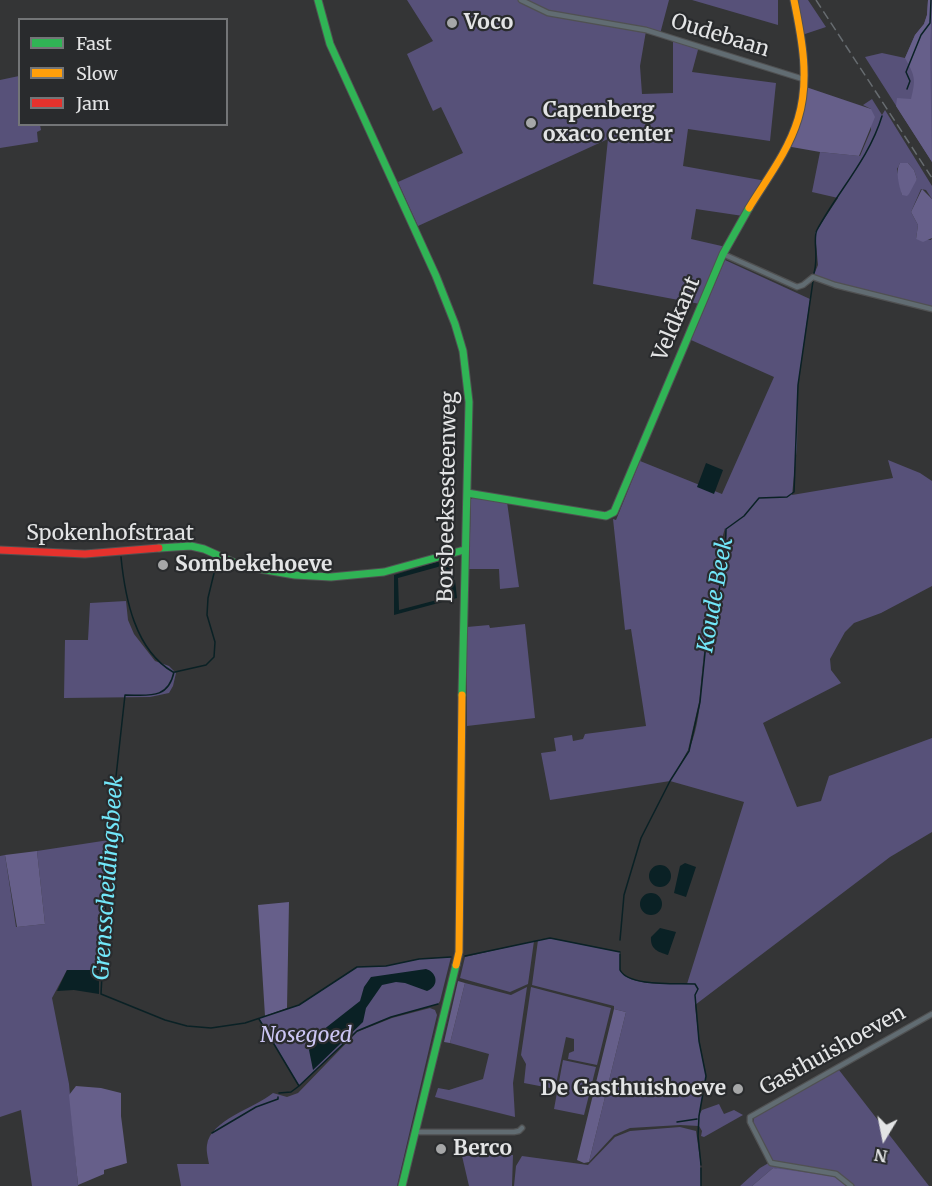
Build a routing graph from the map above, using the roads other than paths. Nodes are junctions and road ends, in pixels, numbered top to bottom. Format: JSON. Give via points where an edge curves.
{"nodes":[{"id":1,"x":318,"y":0,"type":"edge"},
{"id":2,"x":521,"y":0,"type":"edge"},
{"id":3,"x":795,"y":0,"type":"edge"},
{"id":4,"x":803,"y":79,"type":"junction"},
{"id":5,"x":723,"y":254,"type":"junction"},
{"id":6,"x":932,"y":309,"type":"edge"},
{"id":7,"x":467,"y":494,"type":"junction"},
{"id":8,"x":0,"y":550,"type":"edge"},
{"id":9,"x":464,"y":550,"type":"junction"},
{"id":10,"x":932,"y":1014,"type":"edge"},
{"id":11,"x":522,"y":1128,"type":"dead end"},
{"id":12,"x":416,"y":1132,"type":"junction"},
{"id":13,"x":402,"y":1186,"type":"edge"},
{"id":14,"x":851,"y":1186,"type":"edge"}],
"edges":[{"from":1,"to":7,"type":"street","name":"Borsbeeksesteenweg","via":[[330,44],[455,324],[463,351],[469,402]]},
{"from":2,"to":4,"type":"street","name":"Oudebaan","via":[[548,13],[646,30]]},
{"from":3,"to":4,"type":"street","name":"Veldkant","via":[[802,35]]},
{"from":4,"to":5,"type":"street","name":"Veldkant","via":[[802,104],[792,136]]},
{"from":5,"to":6,"type":"street","via":[[796,287],[813,277]]},
{"from":5,"to":7,"type":"street","name":"Veldkant","via":[[614,512],[606,516]]},
{"from":7,"to":9,"type":"street","name":"Borsbeeksesteenweg"},
{"from":8,"to":9,"type":"street","name":"Spokenhofstraat","via":[[85,554],[190,546],[242,566],[342,577],[384,572]]},
{"from":9,"to":12,"type":"street","name":"Borsbeeksesteenweg","via":[[459,952]]},
{"from":10,"to":14,"type":"street","name":"Gasthuishoeven","via":[[750,1117],[771,1163],[836,1174]]},
{"from":11,"to":12,"type":"street","via":[[514,1132]]},
{"from":12,"to":13,"type":"street","name":"Borsbeeksesteenweg"}]}
